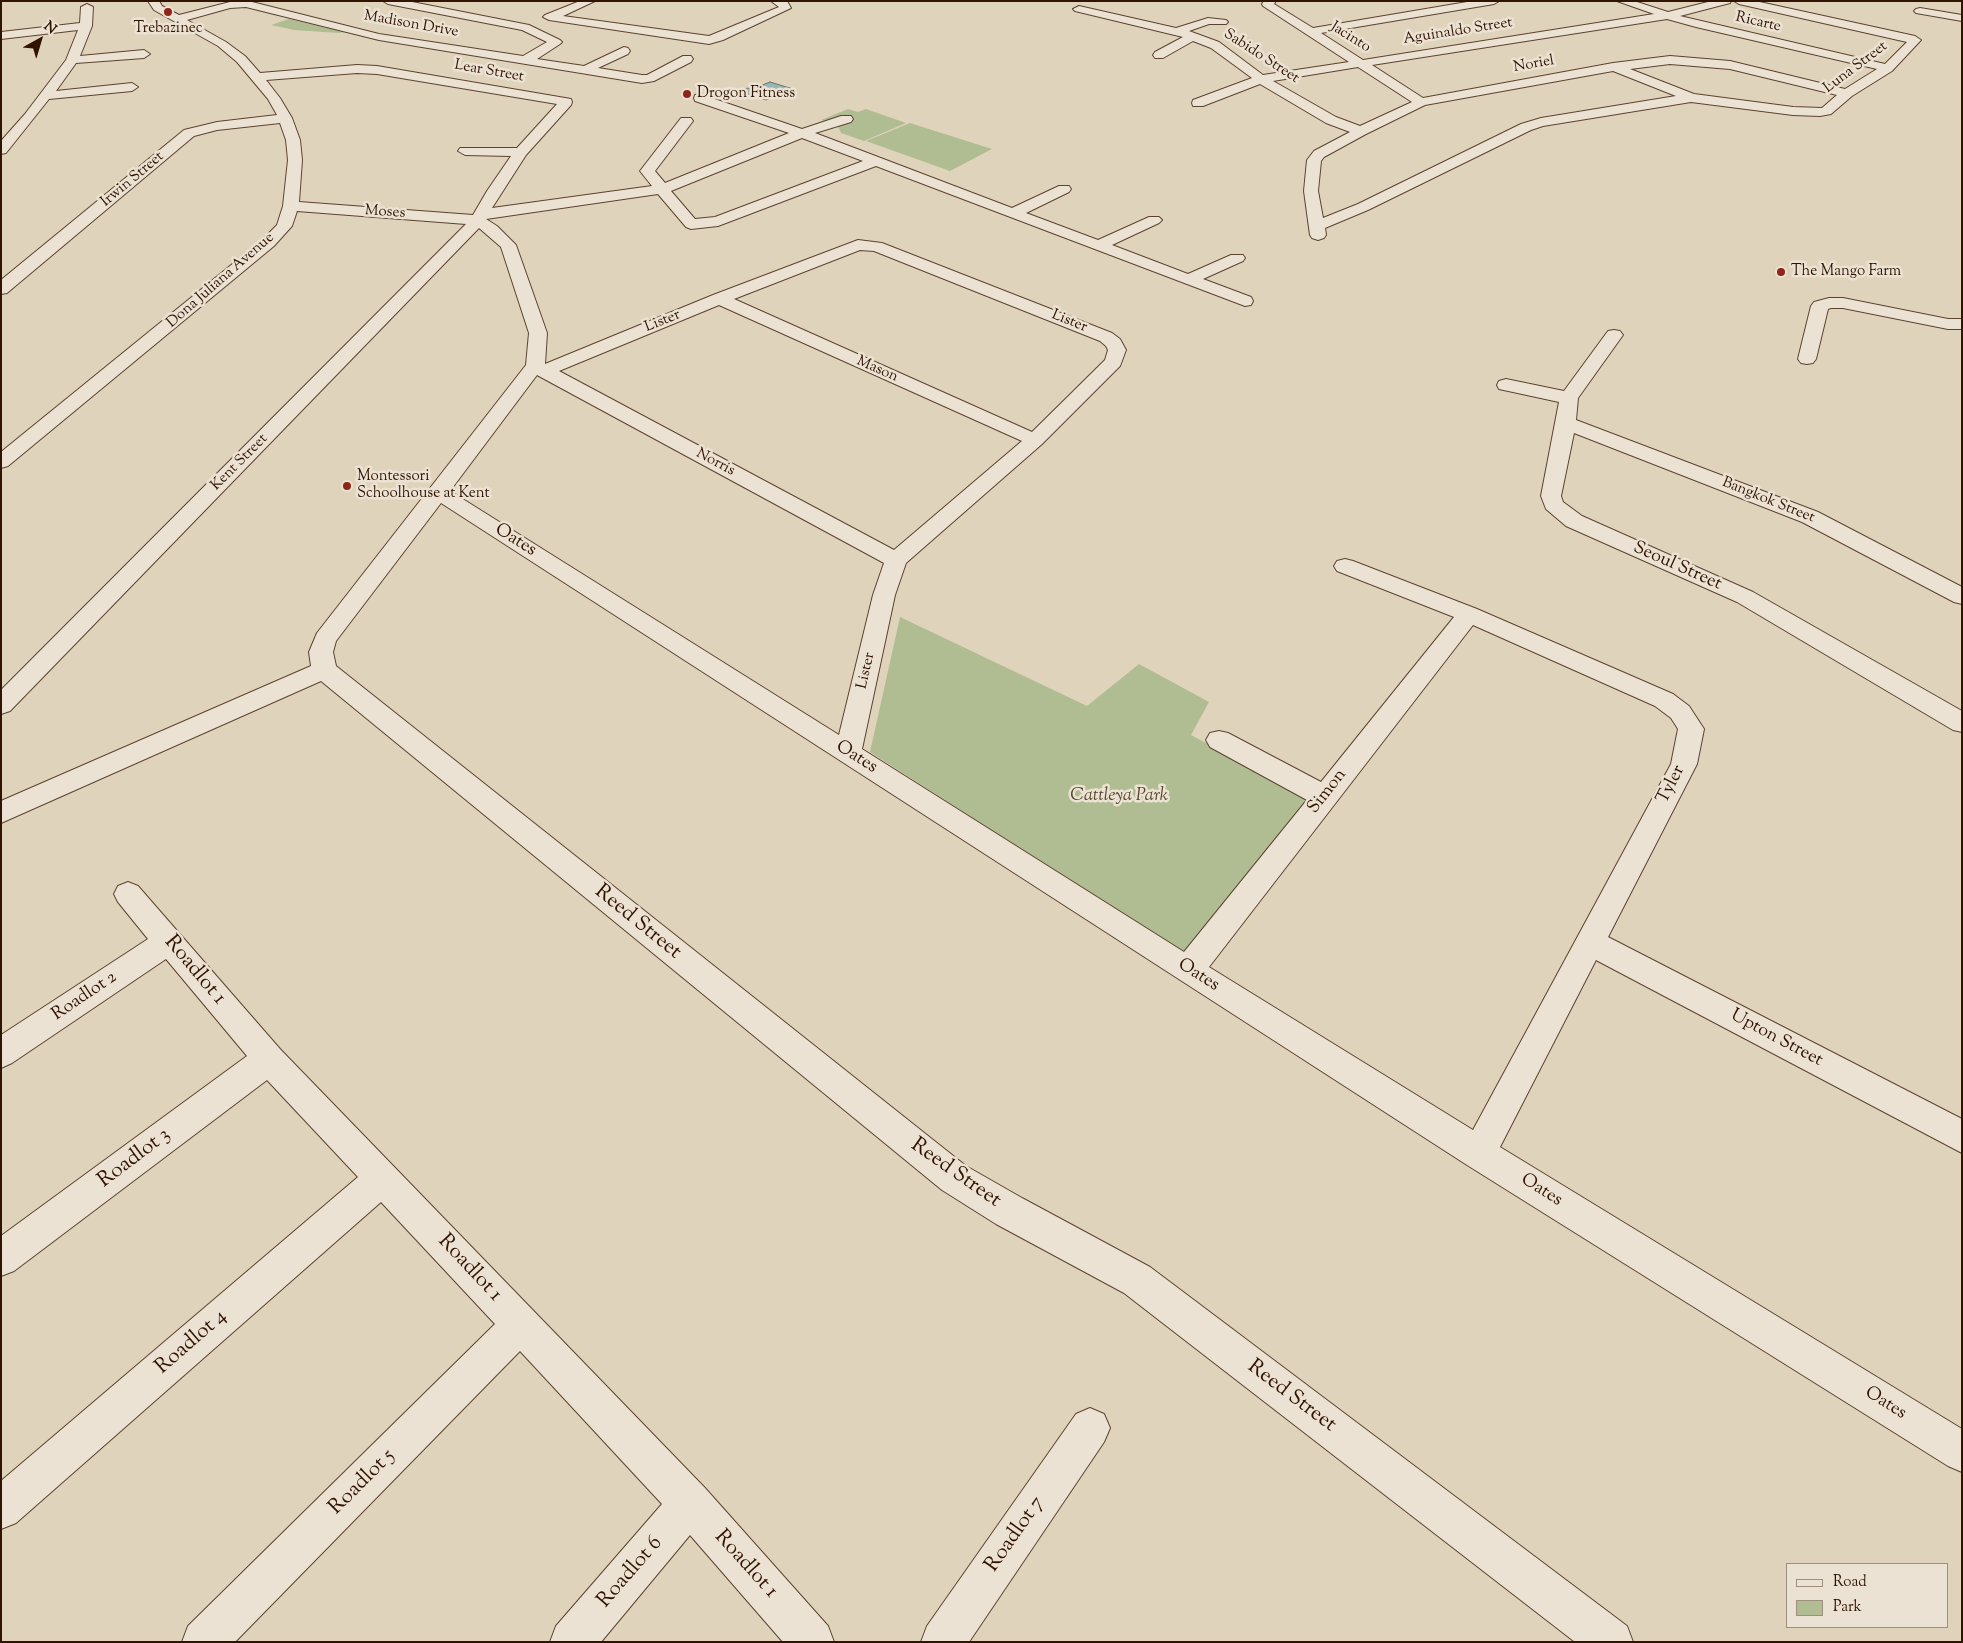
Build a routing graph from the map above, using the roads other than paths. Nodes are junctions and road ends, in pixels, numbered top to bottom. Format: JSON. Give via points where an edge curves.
{"nodes":[{"id":1,"x":153,"y":1,"type":"edge"},
{"id":2,"x":390,"y":1,"type":"edge"},
{"id":3,"x":590,"y":1,"type":"edge"},
{"id":4,"x":776,"y":1,"type":"edge"},
{"id":5,"x":1271,"y":1,"type":"edge"},
{"id":6,"x":1494,"y":1,"type":"edge"},
{"id":7,"x":1622,"y":1,"type":"edge"},
{"id":8,"x":1726,"y":1,"type":"edge"},
{"id":9,"x":1739,"y":1,"type":"edge"},
{"id":10,"x":87,"y":7,"type":"dead end"},
{"id":11,"x":473,"y":8,"type":"dead end"},
{"id":12,"x":1079,"y":9,"type":"dead end"},
{"id":13,"x":1962,"y":10,"type":"edge"},
{"id":14,"x":1920,"y":11,"type":"dead end"},
{"id":15,"x":456,"y":14,"type":"junction"},
{"id":16,"x":1942,"y":15,"type":"junction"},
{"id":17,"x":1665,"y":16,"type":"junction"},
{"id":18,"x":549,"y":17,"type":"junction"},
{"id":19,"x":1962,"y":18,"type":"edge"},
{"id":20,"x":177,"y":19,"type":"junction"},
{"id":21,"x":1222,"y":22,"type":"dead end"},
{"id":22,"x":86,"y":26,"type":"junction"},
{"id":23,"x":525,"y":27,"type":"junction"},
{"id":24,"x":1176,"y":32,"type":"junction"},
{"id":25,"x":1309,"y":32,"type":"junction"},
{"id":26,"x":1,"y":36,"type":"edge"},
{"id":27,"x":1193,"y":36,"type":"junction"},
{"id":28,"x":624,"y":51,"type":"dead end"},
{"id":29,"x":144,"y":54,"type":"dead end"},
{"id":30,"x":1159,"y":55,"type":"dead end"},
{"id":31,"x":686,"y":59,"type":"dead end"},
{"id":32,"x":72,"y":60,"type":"junction"},
{"id":33,"x":526,"y":60,"type":"junction"},
{"id":34,"x":1360,"y":64,"type":"junction"},
{"id":35,"x":1613,"y":67,"type":"junction"},
{"id":36,"x":1888,"y":68,"type":"junction"},
{"id":37,"x":585,"y":70,"type":"junction"},
{"id":38,"x":258,"y":78,"type":"junction"},
{"id":39,"x":1261,"y":79,"type":"junction"},
{"id":40,"x":132,"y":87,"type":"dead end"},
{"id":41,"x":1847,"y":93,"type":"junction"},
{"id":42,"x":46,"y":96,"type":"junction"},
{"id":43,"x":700,"y":98,"type":"dead end"},
{"id":44,"x":1691,"y":98,"type":"junction"},
{"id":45,"x":1421,"y":102,"type":"junction"},
{"id":46,"x":1198,"y":103,"type":"dead end"},
{"id":47,"x":285,"y":118,"type":"junction"},
{"id":48,"x":846,"y":119,"type":"dead end"},
{"id":49,"x":686,"y":121,"type":"dead end"},
{"id":50,"x":1361,"y":131,"type":"junction"},
{"id":51,"x":170,"y":132,"type":"dead end"},
{"id":52,"x":802,"y":133,"type":"junction"},
{"id":53,"x":189,"y":134,"type":"junction"},
{"id":54,"x":1,"y":150,"type":"edge"},
{"id":55,"x":465,"y":151,"type":"dead end"},
{"id":56,"x":521,"y":152,"type":"junction"},
{"id":57,"x":876,"y":161,"type":"junction"},
{"id":58,"x":663,"y":189,"type":"junction"},
{"id":59,"x":1064,"y":189,"type":"dead end"},
{"id":60,"x":291,"y":206,"type":"junction"},
{"id":61,"x":1013,"y":213,"type":"junction"},
{"id":62,"x":480,"y":217,"type":"junction"},
{"id":63,"x":1154,"y":220,"type":"dead end"},
{"id":64,"x":1100,"y":246,"type":"junction"},
{"id":65,"x":1237,"y":258,"type":"dead end"},
{"id":66,"x":1189,"y":279,"type":"junction"},
{"id":67,"x":1,"y":288,"type":"edge"},
{"id":68,"x":719,"y":299,"type":"junction"},
{"id":69,"x":1245,"y":300,"type":"dead end"},
{"id":70,"x":1962,"y":324,"type":"edge"},
{"id":71,"x":1614,"y":335,"type":"dead end"},
{"id":72,"x":1806,"y":359,"type":"dead end"},
{"id":73,"x":539,"y":369,"type":"junction"},
{"id":74,"x":1506,"y":385,"type":"dead end"},
{"id":75,"x":1569,"y":398,"type":"junction"},
{"id":76,"x":1566,"y":423,"type":"junction"},
{"id":77,"x":1035,"y":440,"type":"junction"},
{"id":78,"x":2,"y":460,"type":"edge"},
{"id":79,"x":439,"y":493,"type":"junction"},
{"id":80,"x":896,"y":560,"type":"junction"},
{"id":81,"x":1345,"y":566,"type":"dead end"},
{"id":82,"x":1962,"y":597,"type":"edge"},
{"id":83,"x":1469,"y":614,"type":"junction"},
{"id":84,"x":324,"y":670,"type":"junction"},
{"id":85,"x":1,"y":705,"type":"edge"},
{"id":86,"x":1962,"y":723,"type":"edge"},
{"id":87,"x":1220,"y":740,"type":"dead end"},
{"id":88,"x":848,"y":753,"type":"junction"},
{"id":89,"x":1324,"y":797,"type":"junction"},
{"id":90,"x":1,"y":813,"type":"edge"},
{"id":91,"x":128,"y":894,"type":"dead end"},
{"id":92,"x":169,"y":941,"type":"junction"},
{"id":93,"x":1589,"y":942,"type":"junction"},
{"id":94,"x":1188,"y":970,"type":"junction"},
{"id":95,"x":1,"y":1052,"type":"edge"},
{"id":96,"x":269,"y":1059,"type":"junction"},
{"id":97,"x":1962,"y":1137,"type":"edge"},
{"id":98,"x":1479,"y":1153,"type":"junction"},
{"id":99,"x":383,"y":1178,"type":"junction"},
{"id":100,"x":1,"y":1258,"type":"edge"},
{"id":101,"x":521,"y":1324,"type":"junction"},
{"id":102,"x":1090,"y":1428,"type":"dead end"},
{"id":103,"x":1962,"y":1452,"type":"edge"},
{"id":104,"x":690,"y":1504,"type":"junction"},
{"id":105,"x":1,"y":1508,"type":"edge"},
{"id":106,"x":204,"y":1642,"type":"edge"},
{"id":107,"x":572,"y":1642,"type":"edge"},
{"id":108,"x":812,"y":1642,"type":"edge"},
{"id":109,"x":943,"y":1642,"type":"edge"},
{"id":110,"x":1611,"y":1642,"type":"edge"}],
"edges":[{"from":1,"to":20,"type":"street","name":"Dona Juliana Avenue","via":[[158,8]]},
{"from":2,"to":15,"type":"street"},
{"from":3,"to":18,"type":"street"},
{"from":4,"to":18,"type":"street","via":[[784,4],[785,8],[709,40]]},
{"from":5,"to":25,"type":"street","name":"Jacinto","via":[[1267,4]]},
{"from":6,"to":25,"type":"street"},
{"from":7,"to":17,"type":"street","name":"Ricarte"},
{"from":8,"to":17,"type":"street","name":"Aguinaldo Street"},
{"from":9,"to":36,"type":"street","name":"Luna Street","via":[[1915,40]]},
{"from":10,"to":22,"type":"street"},
{"from":11,"to":15,"type":"street"},
{"from":12,"to":24,"type":"street","name":"Sabido Street"},
{"from":13,"to":16,"type":"street"},
{"from":14,"to":16,"type":"street"},
{"from":15,"to":23,"type":"street"},
{"from":16,"to":19,"type":"street"},
{"from":17,"to":34,"type":"street","name":"Aguinaldo Street"},
{"from":17,"to":36,"type":"street","name":"Ricarte"},
{"from":18,"to":23,"type":"street"},
{"from":20,"to":33,"type":"street","name":"Madison Drive","via":[[234,4],[246,4],[379,37]]},
{"from":20,"to":38,"type":"street","name":"Dona Juliana Avenue","via":[[222,44]]},
{"from":21,"to":24,"type":"street","via":[[1208,21]]},
{"from":22,"to":26,"type":"street"},
{"from":22,"to":32,"type":"street"},
{"from":23,"to":33,"type":"street","via":[[556,43]]},
{"from":24,"to":27,"type":"street","name":"Sabido Street"},
{"from":25,"to":34,"type":"street","name":"Jacinto"},
{"from":27,"to":30,"type":"street"},
{"from":27,"to":39,"type":"street","name":"Sabido Street","via":[[1215,45]]},
{"from":28,"to":37,"type":"street"},
{"from":29,"to":32,"type":"street"},
{"from":31,"to":37,"type":"street","name":"Madison Drive","via":[[642,79]]},
{"from":32,"to":42,"type":"street"},
{"from":33,"to":37,"type":"street","name":"Madison Drive"},
{"from":34,"to":39,"type":"street","name":"Aguinaldo Street"},
{"from":34,"to":45,"type":"street","name":"Jacinto"},
{"from":35,"to":41,"type":"street","name":"Noriel","via":[[1670,60],[1730,65]]},
{"from":35,"to":44,"type":"street"},
{"from":35,"to":45,"type":"street","name":"Noriel"},
{"from":36,"to":41,"type":"street","name":"Luna Street"},
{"from":38,"to":47,"type":"street","name":"Dona Juliana Avenue"},
{"from":38,"to":56,"type":"street","name":"Lear Street","via":[[377,70],[566,102]]},
{"from":39,"to":46,"type":"street","name":"Aguinaldo Street"},
{"from":39,"to":50,"type":"street","name":"Sabido Street","via":[[1331,120]]},
{"from":40,"to":42,"type":"street"},
{"from":41,"to":44,"type":"street","name":"Luna Street","via":[[1826,111],[1809,112]]},
{"from":42,"to":54,"type":"street"},
{"from":43,"to":52,"type":"street"},
{"from":44,"to":50,"type":"street","name":"Noriel","via":[[1526,127],[1318,230],[1311,191],[1314,160]]},
{"from":45,"to":50,"type":"street","name":"Noriel"},
{"from":47,"to":53,"type":"street","name":"Irwin Street","via":[[217,126]]},
{"from":47,"to":60,"type":"street","name":"Dona Juliana Avenue","via":[[293,140],[295,160]]},
{"from":48,"to":52,"type":"street","name":"Moses"},
{"from":49,"to":58,"type":"street","via":[[647,171]]},
{"from":51,"to":53,"type":"street"},
{"from":52,"to":57,"type":"street"},
{"from":52,"to":58,"type":"street","name":"Moses"},
{"from":53,"to":67,"type":"street","name":"Irwin Street"},
{"from":55,"to":56,"type":"street"},
{"from":56,"to":62,"type":"street","name":"Lear Street"},
{"from":57,"to":58,"type":"street","via":[[718,220],[691,224]]},
{"from":57,"to":61,"type":"street"},
{"from":58,"to":62,"type":"street","name":"Moses"},
{"from":59,"to":61,"type":"street"},
{"from":60,"to":62,"type":"street","name":"Moses"},
{"from":60,"to":78,"type":"street","name":"Dona Juliana Avenue","via":[[284,226],[268,243]]},
{"from":61,"to":64,"type":"street"},
{"from":62,"to":73,"type":"street","via":[[508,245],[538,332]]},
{"from":62,"to":85,"type":"street","name":"Kent Street"},
{"from":63,"to":64,"type":"street"},
{"from":64,"to":66,"type":"street"},
{"from":65,"to":66,"type":"street"},
{"from":66,"to":69,"type":"street"},
{"from":68,"to":73,"type":"street","name":"Lister"},
{"from":68,"to":77,"type":"street","name":"Mason"},
{"from":68,"to":77,"type":"street","name":"Lister","via":[[850,247],[868,245],[1106,337],[1117,350],[1114,362]]},
{"from":70,"to":72,"type":"street","via":[[1829,303],[1820,306]]},
{"from":71,"to":75,"type":"street","name":"Seoul Street"},
{"from":73,"to":79,"type":"street"},
{"from":73,"to":80,"type":"street","name":"Norris"},
{"from":74,"to":75,"type":"street"},
{"from":75,"to":76,"type":"street","name":"Seoul Street"},
{"from":76,"to":82,"type":"street","name":"Bangkok Street","via":[[1810,517]]},
{"from":76,"to":86,"type":"street","name":"Seoul Street","via":[[1551,496],[1553,505],[1561,513],[1745,597]]},
{"from":77,"to":80,"type":"street","name":"Lister"},
{"from":79,"to":84,"type":"street","via":[[325,639],[322,652]]},
{"from":79,"to":88,"type":"street","name":"Oates"},
{"from":80,"to":88,"type":"street","name":"Lister","via":[[884,595]]},
{"from":81,"to":83,"type":"street","name":"Tyler"},
{"from":83,"to":89,"type":"street","name":"Simon"},
{"from":83,"to":93,"type":"street","name":"Tyler","via":[[1664,700],[1680,712],[1691,729],[1684,764]]},
{"from":84,"to":90,"type":"street"},
{"from":84,"to":110,"type":"street","name":"Reed Street","via":[[954,1178],[1137,1280]]},
{"from":87,"to":89,"type":"street"},
{"from":88,"to":94,"type":"street","name":"Oates"},
{"from":89,"to":94,"type":"street","name":"Simon"},
{"from":91,"to":92,"type":"street","name":"Roadlot 1"},
{"from":92,"to":95,"type":"street","name":"Roadlot 2"},
{"from":92,"to":96,"type":"street","name":"Roadlot 1"},
{"from":93,"to":97,"type":"street","name":"Upton Street"},
{"from":93,"to":98,"type":"street","name":"Tyler"},
{"from":94,"to":98,"type":"street","name":"Oates"},
{"from":96,"to":99,"type":"street","name":"Roadlot 1"},
{"from":96,"to":100,"type":"street","name":"Roadlot 3"},
{"from":98,"to":103,"type":"street","name":"Oates"},
{"from":99,"to":101,"type":"street","name":"Roadlot 1"},
{"from":99,"to":105,"type":"street","name":"Roadlot 4"},
{"from":101,"to":104,"type":"street","name":"Roadlot 1"},
{"from":101,"to":106,"type":"street","name":"Roadlot 5"},
{"from":102,"to":109,"type":"street","name":"Roadlot 7"},
{"from":104,"to":107,"type":"street","name":"Roadlot 6"},
{"from":104,"to":108,"type":"street","name":"Roadlot 1"}]}
